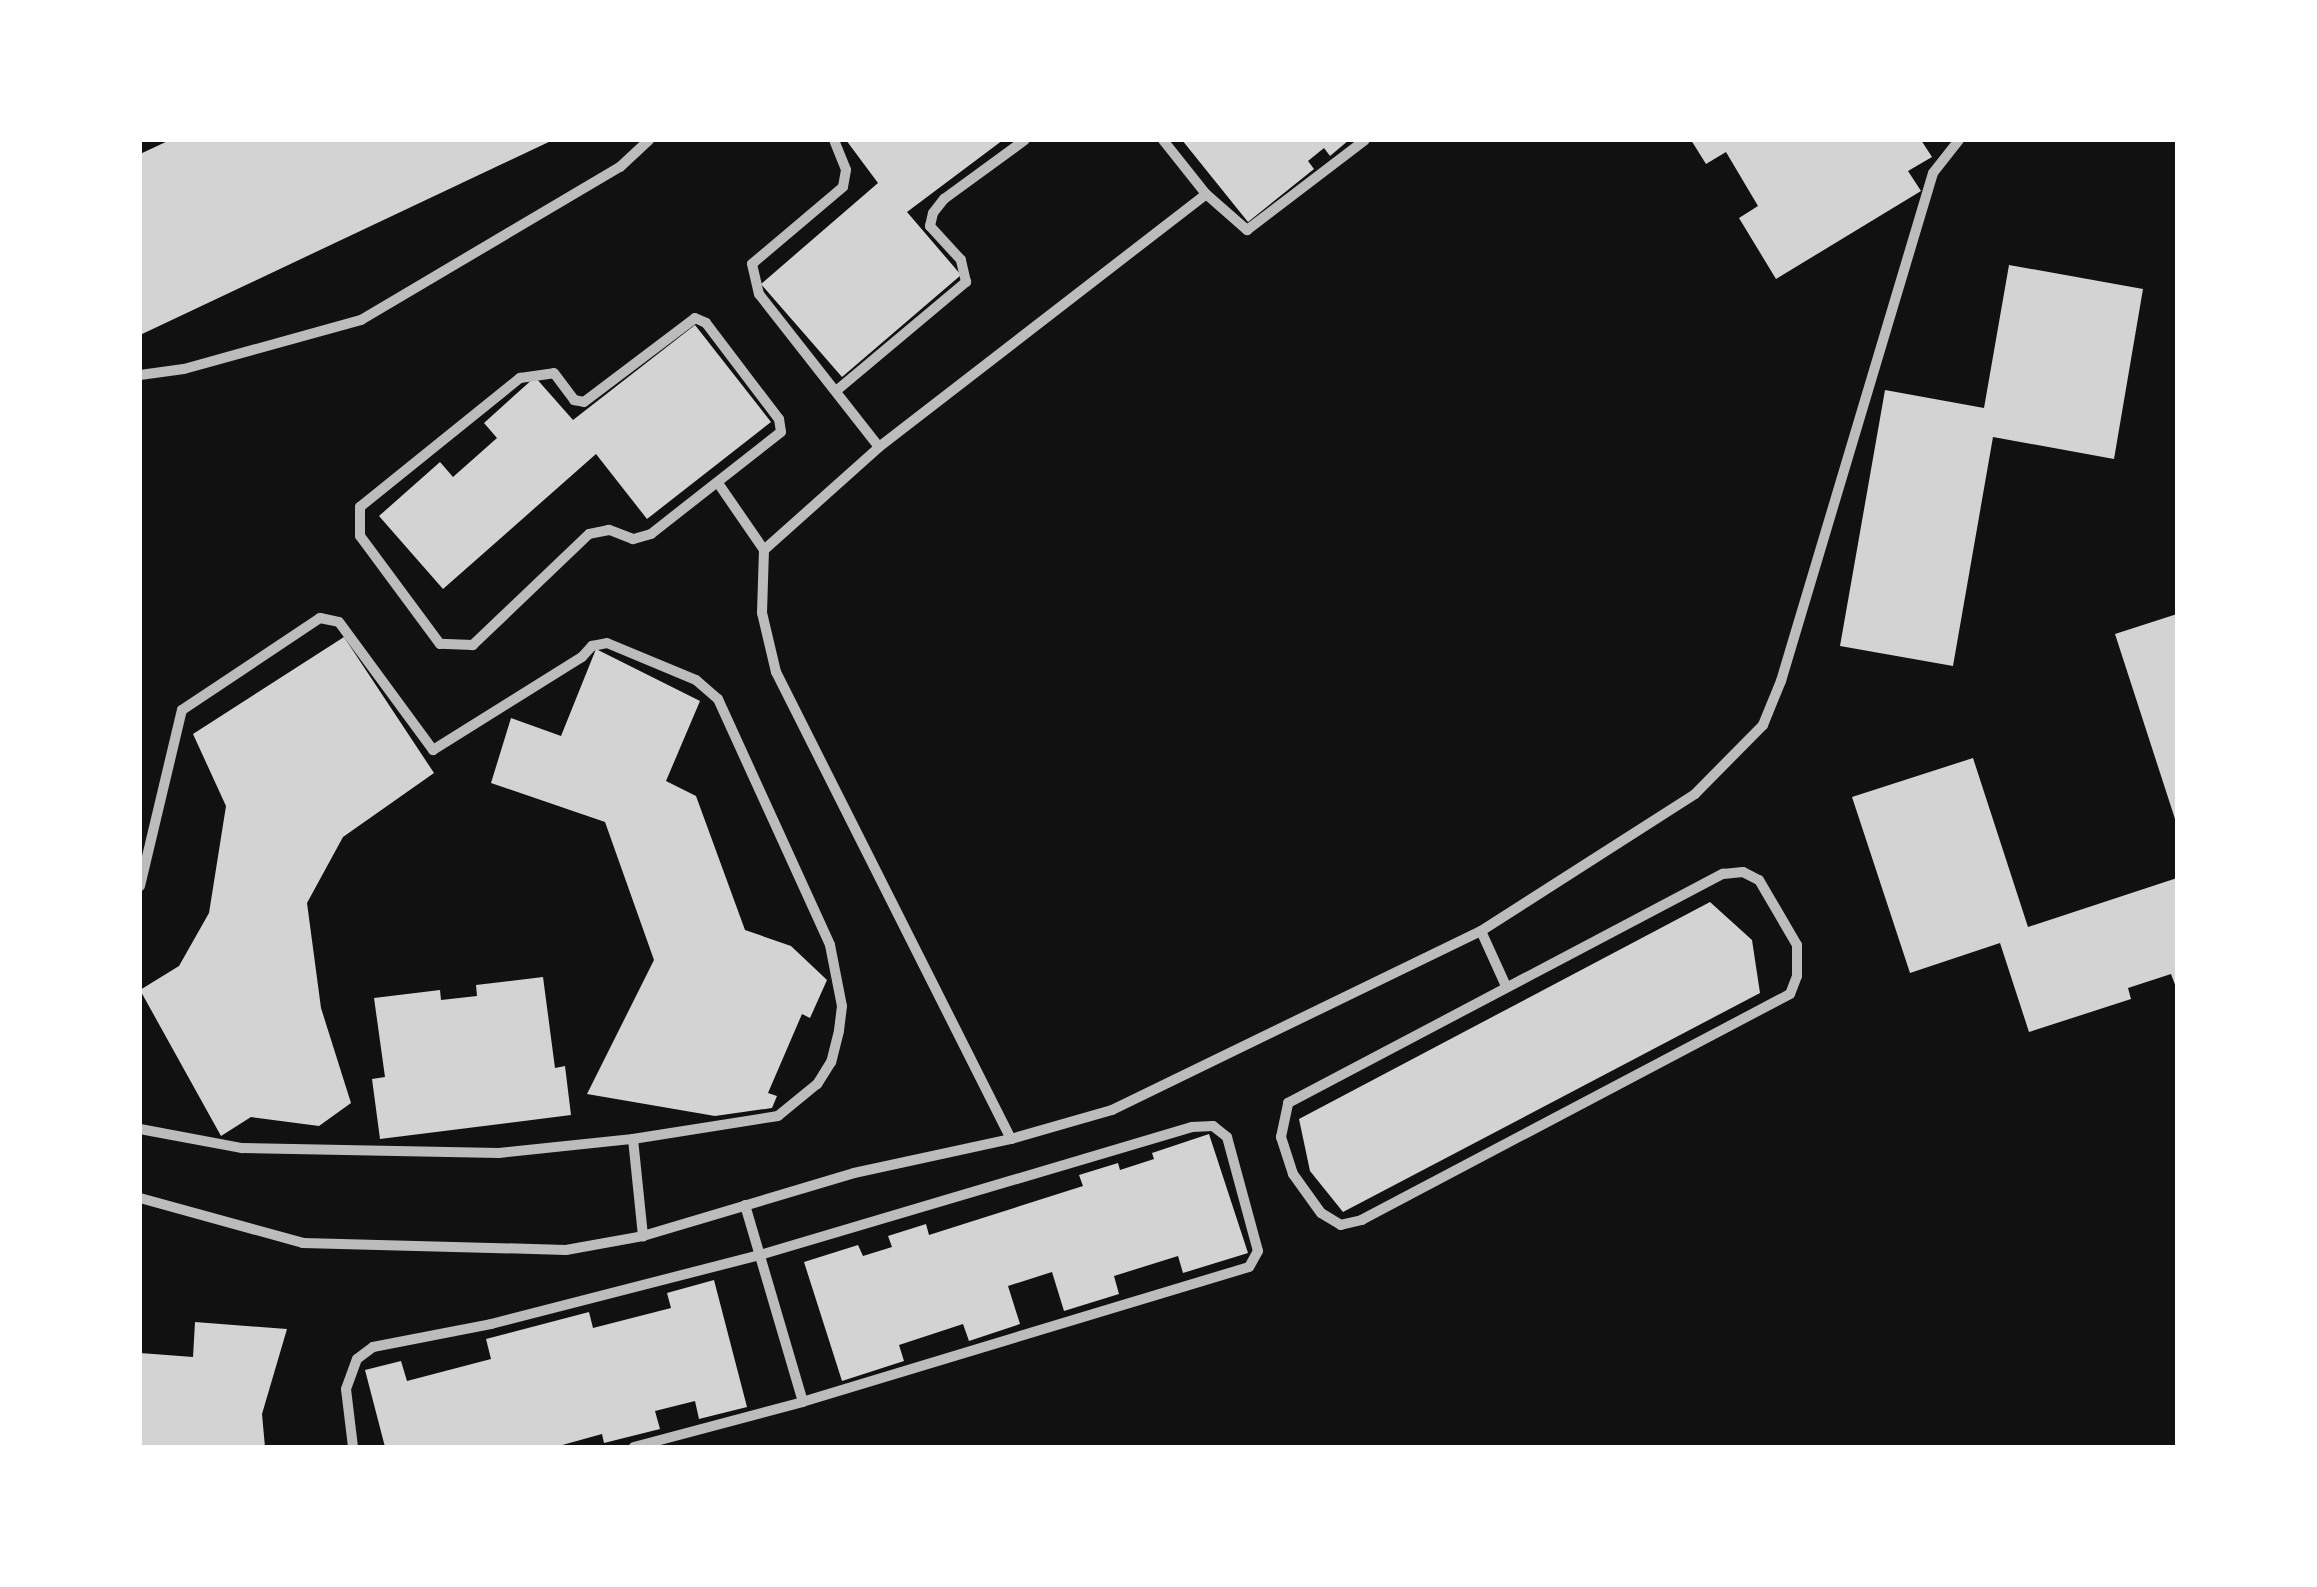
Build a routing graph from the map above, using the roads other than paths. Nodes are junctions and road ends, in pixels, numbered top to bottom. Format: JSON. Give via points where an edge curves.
{"nodes":[{"id":1,"x":649,"y":140,"type":"edge"},
{"id":2,"x":834,"y":140,"type":"edge"},
{"id":3,"x":1025,"y":140,"type":"edge"},
{"id":4,"x":1162,"y":140,"type":"edge"},
{"id":5,"x":1365,"y":140,"type":"edge"},
{"id":6,"x":1945,"y":140,"type":"edge"},
{"id":7,"x":1959,"y":140,"type":"edge"},
{"id":8,"x":1948,"y":154,"type":"junction"},
{"id":9,"x":1206,"y":194,"type":"junction"},
{"id":10,"x":140,"y":375,"type":"edge"},
{"id":11,"x":836,"y":391,"type":"junction"},
{"id":12,"x":879,"y":446,"type":"junction"},
{"id":13,"x":718,"y":483,"type":"junction"},
{"id":14,"x":764,"y":550,"type":"junction"},
{"id":15,"x":140,"y":886,"type":"edge"},
{"id":16,"x":1481,"y":930,"type":"junction"},
{"id":17,"x":1506,"y":986,"type":"junction"},
{"id":18,"x":140,"y":1128,"type":"edge"},
{"id":19,"x":633,"y":1139,"type":"junction"},
{"id":20,"x":1011,"y":1139,"type":"junction"},
{"id":21,"x":140,"y":1198,"type":"edge"},
{"id":22,"x":745,"y":1206,"type":"junction"},
{"id":23,"x":643,"y":1236,"type":"junction"},
{"id":24,"x":760,"y":1255,"type":"junction"},
{"id":25,"x":803,"y":1402,"type":"junction"},
{"id":26,"x":354,"y":1447,"type":"edge"},
{"id":27,"x":634,"y":1447,"type":"edge"}],
"edges":[{"from":1,"to":10,"type":"street","via":[[620,167],[362,320],[184,370]]},
{"from":2,"to":11,"type":"street","via":[[846,170],[843,187],[752,264],[759,294]]},
{"from":3,"to":11,"type":"street","via":[[933,213],[930,226],[961,260],[966,282]]},
{"from":4,"to":9,"type":"street"},
{"from":5,"to":9,"type":"street","via":[[1246,230]]},
{"from":6,"to":8,"type":"street"},
{"from":7,"to":8,"type":"street"},
{"from":8,"to":16,"type":"street","via":[[1933,174],[1763,724],[1695,794]]},
{"from":9,"to":12,"type":"street"},
{"from":11,"to":12,"type":"street"},
{"from":12,"to":14,"type":"street"},
{"from":13,"to":13,"type":"street","via":[[651,534],[588,534],[473,645],[440,644],[360,536],[360,507],[520,378],[554,372],[574,400],[584,402],[695,318],[706,322],[779,419],[781,432]]},
{"from":13,"to":14,"type":"street"},
{"from":14,"to":20,"type":"street","via":[[762,613],[776,672]]},
{"from":15,"to":19,"type":"street","via":[[182,710],[320,618],[338,622],[433,750],[592,646],[607,644],[696,680],[718,699],[830,945],[842,1006],[839,1031],[817,1084],[778,1116]]},
{"from":16,"to":17,"type":"street"},
{"from":16,"to":20,"type":"street","via":[[1112,1110]]},
{"from":17,"to":17,"type":"street","via":[[1723,874],[1743,872],[1760,880],[1796,945],[1790,994],[1362,1220],[1340,1225],[1321,1213],[1292,1174],[1281,1137],[1288,1104]]},
{"from":18,"to":19,"type":"street","via":[[262,1148],[500,1153]]},
{"from":19,"to":23,"type":"street"},
{"from":20,"to":22,"type":"street","via":[[854,1173]]},
{"from":21,"to":23,"type":"street","via":[[304,1243],[566,1250]]},
{"from":22,"to":23,"type":"street"},
{"from":22,"to":24,"type":"street"},
{"from":24,"to":25,"type":"street"},
{"from":24,"to":25,"type":"street","via":[[1160,1136],[1213,1126],[1226,1137],[1258,1252],[1249,1267]]},
{"from":24,"to":26,"type":"street","via":[[491,1324],[373,1346],[357,1359],[346,1389]]},
{"from":25,"to":27,"type":"street"}]}
